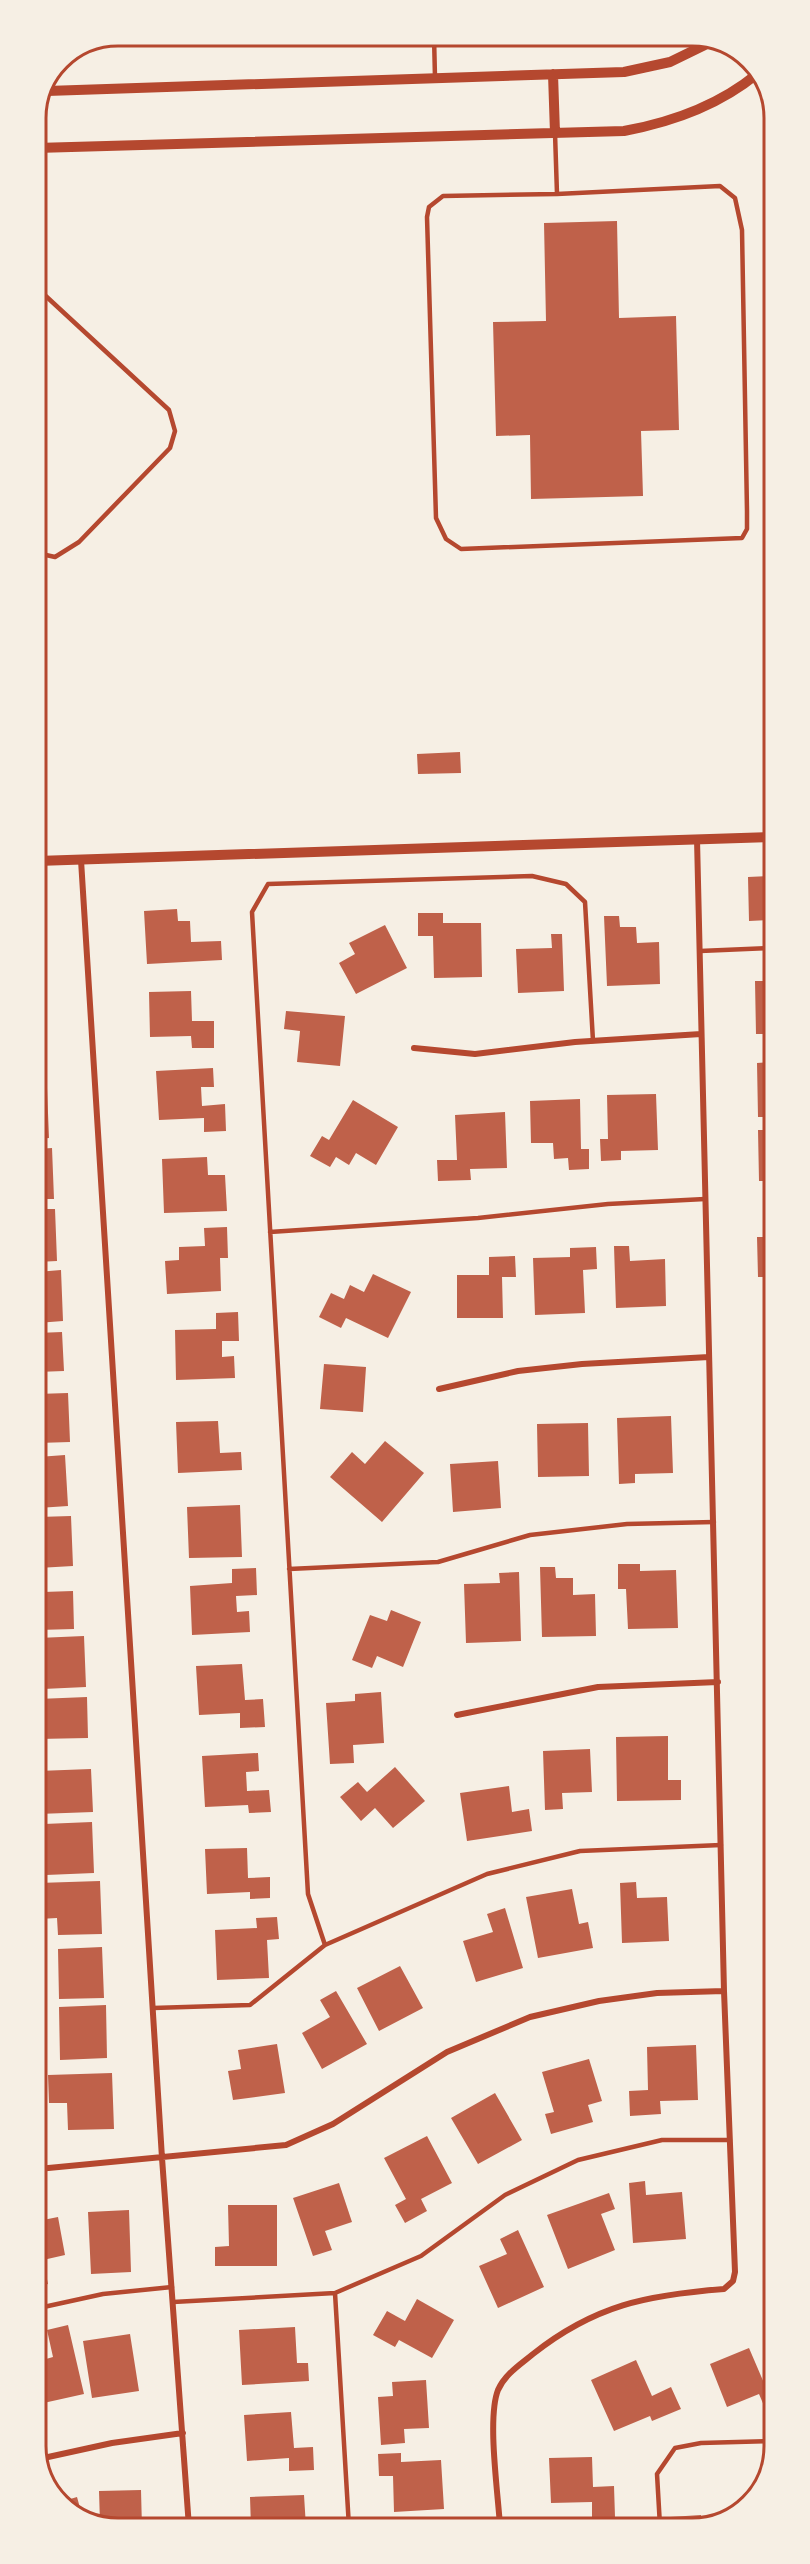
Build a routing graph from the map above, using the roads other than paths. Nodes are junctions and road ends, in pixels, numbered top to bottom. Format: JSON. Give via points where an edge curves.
{"nodes":[{"id":1,"x":434,"y":47,"type":"edge"},
{"id":2,"x":700,"y":48,"type":"edge"},
{"id":3,"x":553,"y":74,"type":"junction"},
{"id":4,"x":435,"y":78,"type":"junction"},
{"id":5,"x":751,"y":78,"type":"edge"},
{"id":6,"x":52,"y":91,"type":"edge"},
{"id":7,"x":555,"y":133,"type":"junction"},
{"id":8,"x":46,"y":148,"type":"edge"},
{"id":9,"x":557,"y":194,"type":"junction"},
{"id":10,"x":46,"y":296,"type":"edge"},
{"id":11,"x":46,"y":556,"type":"edge"},
{"id":12,"x":764,"y":837,"type":"edge"},
{"id":13,"x":697,"y":839,"type":"junction"},
{"id":14,"x":81,"y":860,"type":"junction"},
{"id":15,"x":46,"y":861,"type":"edge"},
{"id":16,"x":764,"y":948,"type":"edge"},
{"id":17,"x":700,"y":951,"type":"junction"},
{"id":18,"x":701,"y":1034,"type":"junction"},
{"id":19,"x":593,"y":1041,"type":"junction"},
{"id":20,"x":414,"y":1048,"type":"dead end"},
{"id":21,"x":705,"y":1199,"type":"junction"},
{"id":22,"x":270,"y":1232,"type":"junction"},
{"id":23,"x":709,"y":1357,"type":"junction"},
{"id":24,"x":439,"y":1389,"type":"dead end"},
{"id":25,"x":714,"y":1522,"type":"junction"},
{"id":26,"x":290,"y":1569,"type":"junction"},
{"id":27,"x":718,"y":1682,"type":"junction"},
{"id":28,"x":457,"y":1715,"type":"dead end"},
{"id":29,"x":722,"y":1845,"type":"junction"},
{"id":30,"x":325,"y":1945,"type":"junction"},
{"id":31,"x":724,"y":1991,"type":"junction"},
{"id":32,"x":153,"y":2008,"type":"junction"},
{"id":33,"x":730,"y":2140,"type":"junction"},
{"id":34,"x":162,"y":2158,"type":"junction"},
{"id":35,"x":46,"y":2168,"type":"edge"},
{"id":36,"x":172,"y":2287,"type":"junction"},
{"id":37,"x":335,"y":2293,"type":"junction"},
{"id":38,"x":173,"y":2302,"type":"junction"},
{"id":39,"x":46,"y":2306,"type":"edge"},
{"id":40,"x":183,"y":2433,"type":"junction"},
{"id":41,"x":764,"y":2441,"type":"edge"},
{"id":42,"x":47,"y":2457,"type":"edge"},
{"id":43,"x":188,"y":2517,"type":"edge"},
{"id":44,"x":348,"y":2517,"type":"edge"},
{"id":45,"x":500,"y":2518,"type":"edge"},
{"id":46,"x":660,"y":2518,"type":"edge"}],
"edges":[{"from":1,"to":4,"type":"lane"},
{"from":2,"to":3,"type":"street","via":[[647,68]]},
{"from":3,"to":4,"type":"street"},
{"from":3,"to":7,"type":"street"},
{"from":4,"to":6,"type":"street"},
{"from":5,"to":7,"type":"street","via":[[722,98],[675,119],[624,131]]},
{"from":7,"to":8,"type":"street"},
{"from":7,"to":9,"type":"lane"},
{"from":9,"to":9,"type":"lane","via":[[720,186],[735,198],[743,242],[747,529],[742,538],[461,549],[446,539],[436,518],[429,207],[443,196]]},
{"from":10,"to":11,"type":"lane","via":[[169,410],[175,431],[170,448],[79,542],[55,558]]},
{"from":12,"to":13,"type":"street"},
{"from":13,"to":14,"type":"street"},
{"from":13,"to":17,"type":"street"},
{"from":14,"to":15,"type":"street"},
{"from":14,"to":32,"type":"street"},
{"from":16,"to":17,"type":"lane"},
{"from":17,"to":18,"type":"street"},
{"from":18,"to":19,"type":"street"},
{"from":18,"to":21,"type":"street"},
{"from":19,"to":20,"type":"street","via":[[475,1053]]},
{"from":19,"to":22,"type":"lane","via":[[585,902],[566,884],[532,876],[268,884],[252,912]]},
{"from":21,"to":22,"type":"lane"},
{"from":21,"to":23,"type":"street"},
{"from":22,"to":26,"type":"lane"},
{"from":23,"to":24,"type":"street","via":[[518,1371]]},
{"from":23,"to":25,"type":"street"},
{"from":25,"to":26,"type":"lane","via":[[627,1524],[530,1535],[438,1562]]},
{"from":25,"to":27,"type":"street"},
{"from":26,"to":30,"type":"lane","via":[[308,1894]]},
{"from":27,"to":28,"type":"street","via":[[598,1687]]},
{"from":27,"to":29,"type":"street"},
{"from":29,"to":30,"type":"lane","via":[[580,1851],[499,1871]]},
{"from":29,"to":31,"type":"street"},
{"from":30,"to":32,"type":"lane","via":[[250,2005]]},
{"from":31,"to":33,"type":"street"},
{"from":31,"to":34,"type":"street","via":[[657,1993],[530,2017],[447,2052],[310,2136],[260,2149]]},
{"from":32,"to":34,"type":"street"},
{"from":33,"to":37,"type":"lane","via":[[662,2139],[578,2160],[505,2195],[421,2256]]},
{"from":33,"to":45,"type":"street","via":[[734,2281],[724,2289],[632,2300],[567,2330],[512,2371],[503,2381],[495,2403]]},
{"from":34,"to":35,"type":"street"},
{"from":34,"to":36,"type":"street"},
{"from":36,"to":38,"type":"street"},
{"from":36,"to":39,"type":"lane","via":[[103,2294]]},
{"from":37,"to":38,"type":"lane"},
{"from":37,"to":44,"type":"lane"},
{"from":38,"to":40,"type":"street"},
{"from":40,"to":42,"type":"street"},
{"from":40,"to":43,"type":"street"},
{"from":41,"to":46,"type":"lane","via":[[701,2443],[675,2448],[657,2474]]}]}
